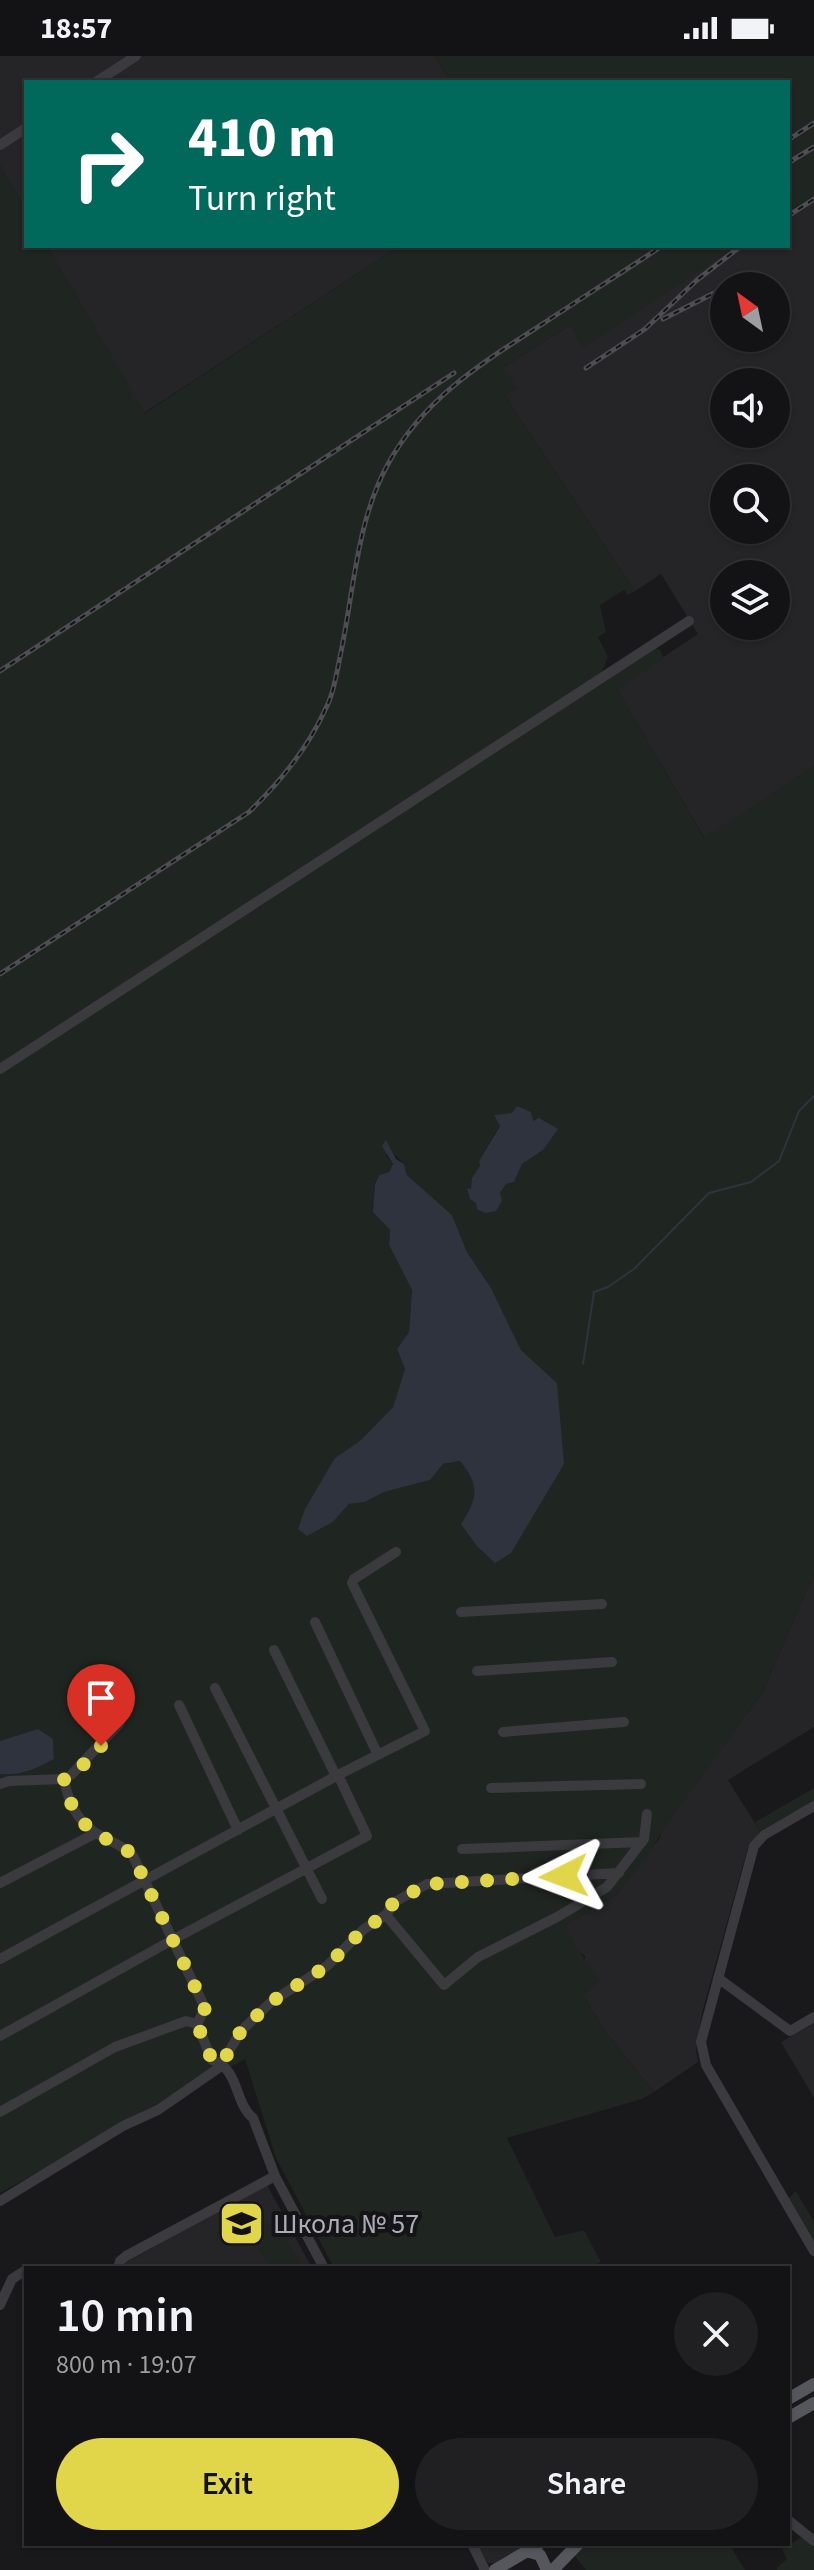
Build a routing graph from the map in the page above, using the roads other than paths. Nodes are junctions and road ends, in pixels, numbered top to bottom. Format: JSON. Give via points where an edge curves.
{"nodes":[{"id":1,"x":136,"y":56,"type":"edge"},
{"id":2,"x":99,"y":80,"type":"edge"},
{"id":3,"x":24,"y":129,"type":"edge"},
{"id":4,"x":0,"y":145,"type":"edge"},
{"id":5,"x":689,"y":621,"type":"dead end"},
{"id":6,"x":0,"y":1069,"type":"edge"},
{"id":7,"x":396,"y":1552,"type":"dead end"},
{"id":8,"x":602,"y":1604,"type":"dead end"},
{"id":9,"x":461,"y":1612,"type":"dead end"},
{"id":10,"x":315,"y":1622,"type":"dead end"},
{"id":11,"x":274,"y":1650,"type":"dead end"},
{"id":12,"x":612,"y":1662,"type":"dead end"},
{"id":13,"x":477,"y":1671,"type":"dead end"},
{"id":14,"x":215,"y":1688,"type":"dead end"},
{"id":15,"x":130,"y":1694,"type":"dead end"},
{"id":16,"x":179,"y":1705,"type":"dead end"},
{"id":17,"x":624,"y":1722,"type":"dead end"},
{"id":18,"x":503,"y":1732,"type":"dead end"},
{"id":19,"x":378,"y":1755,"type":"junction"},
{"id":20,"x":337,"y":1776,"type":"junction"},
{"id":21,"x":64,"y":1779,"type":"junction"},
{"id":22,"x":0,"y":1784,"type":"edge"},
{"id":23,"x":641,"y":1784,"type":"dead end"},
{"id":24,"x":491,"y":1788,"type":"dead end"},
{"id":25,"x":814,"y":1806,"type":"edge"},
{"id":26,"x":277,"y":1809,"type":"junction"},
{"id":27,"x":647,"y":1814,"type":"dead end"},
{"id":28,"x":238,"y":1830,"type":"junction"},
{"id":29,"x":96,"y":1833,"type":"junction"},
{"id":30,"x":642,"y":1842,"type":"junction"},
{"id":31,"x":462,"y":1849,"type":"dead end"},
{"id":32,"x":306,"y":1869,"type":"junction"},
{"id":33,"x":619,"y":1873,"type":"junction"},
{"id":34,"x":146,"y":1880,"type":"junction"},
{"id":35,"x":0,"y":1883,"type":"edge"},
{"id":36,"x":322,"y":1899,"type":"dead end"},
{"id":37,"x":386,"y":1915,"type":"junction"},
{"id":38,"x":174,"y":1939,"type":"junction"},
{"id":39,"x":0,"y":1959,"type":"edge"},
{"id":40,"x":718,"y":1978,"type":"junction"},
{"id":41,"x":814,"y":2017,"type":"edge"},
{"id":42,"x":197,"y":2024,"type":"junction"},
{"id":43,"x":0,"y":2036,"type":"edge"},
{"id":44,"x":224,"y":2066,"type":"junction"},
{"id":45,"x":0,"y":2112,"type":"edge"},
{"id":46,"x":275,"y":2176,"type":"junction"},
{"id":47,"x":0,"y":2201,"type":"edge"},
{"id":48,"x":814,"y":2251,"type":"edge"},
{"id":49,"x":119,"y":2266,"type":"edge"},
{"id":50,"x":323,"y":2266,"type":"edge"},
{"id":51,"x":24,"y":2271,"type":"edge"},
{"id":52,"x":0,"y":2305,"type":"edge"},
{"id":53,"x":814,"y":2384,"type":"edge"},
{"id":54,"x":790,"y":2398,"type":"edge"},
{"id":55,"x":814,"y":2403,"type":"edge"},
{"id":56,"x":790,"y":2417,"type":"edge"},
{"id":57,"x":790,"y":2522,"type":"edge"},
{"id":58,"x":814,"y":2541,"type":"edge"},
{"id":59,"x":473,"y":2546,"type":"edge"},
{"id":60,"x":536,"y":2546,"type":"edge"},
{"id":61,"x":576,"y":2546,"type":"edge"},
{"id":62,"x":527,"y":2551,"type":"junction"},
{"id":63,"x":485,"y":2570,"type":"edge"},
{"id":64,"x":495,"y":2570,"type":"edge"},
{"id":65,"x":550,"y":2570,"type":"edge"}],
"edges":[{"from":1,"to":2,"type":"street"},
{"from":3,"to":4,"type":"street"},
{"from":5,"to":6,"type":"street"},
{"from":7,"to":19,"type":"street","via":[[352,1583],[425,1731]]},
{"from":8,"to":9,"type":"street"},
{"from":10,"to":19,"type":"street"},
{"from":11,"to":20,"type":"street"},
{"from":12,"to":13,"type":"street"},
{"from":14,"to":26,"type":"street"},
{"from":15,"to":21,"type":"street","via":[[119,1724]]},
{"from":16,"to":28,"type":"street"},
{"from":17,"to":18,"type":"street"},
{"from":19,"to":20,"type":"street"},
{"from":20,"to":26,"type":"street"},
{"from":20,"to":32,"type":"street","via":[[367,1836]]},
{"from":21,"to":22,"type":"street"},
{"from":21,"to":29,"type":"street","via":[[71,1806]]},
{"from":23,"to":24,"type":"street"},
{"from":25,"to":40,"type":"street","via":[[754,1846]]},
{"from":26,"to":28,"type":"street"},
{"from":26,"to":32,"type":"street"},
{"from":27,"to":30,"type":"street"},
{"from":28,"to":34,"type":"street"},
{"from":29,"to":34,"type":"street","via":[[127,1849]]},
{"from":29,"to":35,"type":"street"},
{"from":30,"to":31,"type":"street"},
{"from":30,"to":33,"type":"street"},
{"from":32,"to":36,"type":"street"},
{"from":32,"to":38,"type":"street"},
{"from":33,"to":37,"type":"street","via":[[427,1884],[393,1903]]},
{"from":33,"to":37,"type":"street","via":[[607,1887],[478,1957],[444,1985]]},
{"from":34,"to":38,"type":"street"},
{"from":34,"to":39,"type":"street"},
{"from":37,"to":44,"type":"street","via":[[327,1966],[271,2002],[241,2031]]},
{"from":38,"to":42,"type":"street","via":[[205,2008]]},
{"from":38,"to":43,"type":"street"},
{"from":40,"to":41,"type":"street","via":[[790,2031]]},
{"from":40,"to":48,"type":"street","via":[[702,2056]]},
{"from":42,"to":44,"type":"street","via":[[206,2051]]},
{"from":42,"to":45,"type":"street","via":[[186,2021],[115,2047]]},
{"from":44,"to":46,"type":"street","via":[[253,2118]]},
{"from":44,"to":47,"type":"street"},
{"from":46,"to":49,"type":"street","via":[[126,2256]]},
{"from":46,"to":50,"type":"street"},
{"from":51,"to":52,"type":"street","via":[[12,2279]]},
{"from":53,"to":54,"type":"main road"},
{"from":55,"to":56,"type":"main road"},
{"from":57,"to":58,"type":"street"},
{"from":59,"to":63,"type":"street"},
{"from":60,"to":62,"type":"main road"},
{"from":61,"to":65,"type":"main road"},
{"from":62,"to":64,"type":"main road"},
{"from":62,"to":65,"type":"main road","via":[[540,2555]]}]}
